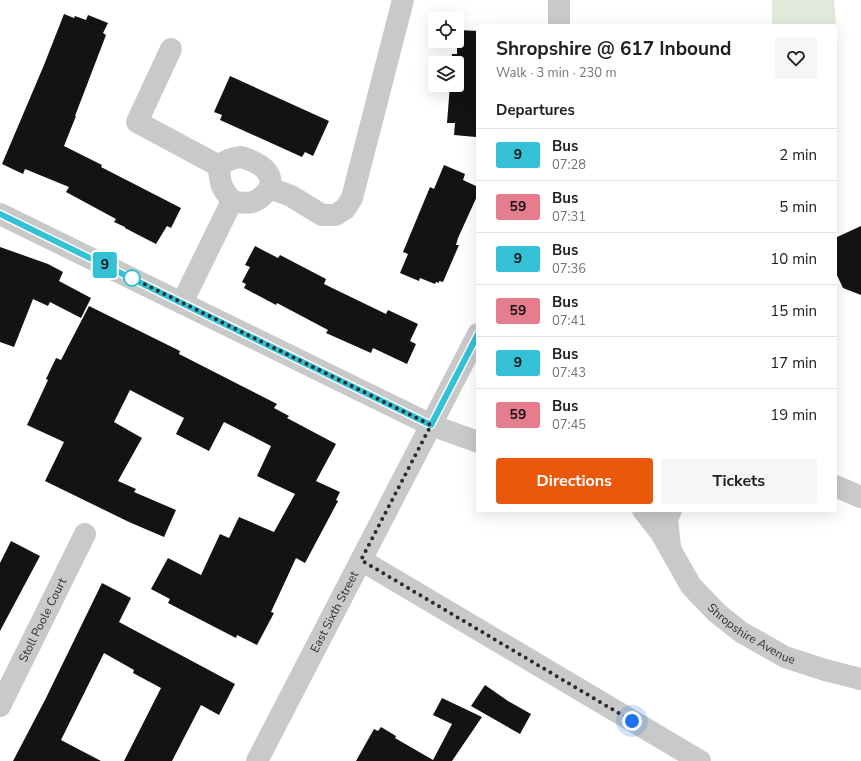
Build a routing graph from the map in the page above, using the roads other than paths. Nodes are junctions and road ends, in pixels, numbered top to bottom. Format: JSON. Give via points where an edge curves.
{"nodes":[{"id":1,"x":403,"y":0,"type":"edge"},
{"id":2,"x":559,"y":0,"type":"edge"},
{"id":3,"x":559,"y":24,"type":"edge"},
{"id":4,"x":171,"y":50,"type":"dead end"},
{"id":5,"x":219,"y":166,"type":"junction"},
{"id":6,"x":270,"y":188,"type":"junction"},
{"id":7,"x":232,"y":201,"type":"junction"},
{"id":8,"x":0,"y":214,"type":"edge"},
{"id":9,"x":182,"y":303,"type":"junction"},
{"id":10,"x":476,"y":338,"type":"edge"},
{"id":11,"x":431,"y":425,"type":"junction"},
{"id":12,"x":476,"y":441,"type":"edge"},
{"id":13,"x":837,"y":487,"type":"edge"},
{"id":14,"x":861,"y":497,"type":"edge"},
{"id":15,"x":645,"y":512,"type":"edge"},
{"id":16,"x":670,"y":512,"type":"edge"},
{"id":17,"x":85,"y":534,"type":"dead end"},
{"id":18,"x":671,"y":549,"type":"junction"},
{"id":19,"x":361,"y":560,"type":"junction"},
{"id":20,"x":861,"y":679,"type":"edge"},
{"id":21,"x":0,"y":706,"type":"edge"},
{"id":22,"x":257,"y":761,"type":"edge"},
{"id":23,"x":700,"y":761,"type":"edge"}],
"edges":[{"from":1,"to":6,"type":"street","via":[[352,198],[345,209],[335,215],[322,215],[291,196]]},
{"from":2,"to":3,"type":"street"},
{"from":4,"to":5,"type":"street","via":[[137,122]]},
{"from":5,"to":6,"type":"street","via":[[233,158],[252,160],[270,177]]},
{"from":5,"to":7,"type":"street","via":[[222,188]]},
{"from":6,"to":7,"type":"street","via":[[256,201],[245,204]]},
{"from":7,"to":9,"type":"street"},
{"from":8,"to":9,"type":"street"},
{"from":9,"to":11,"type":"street"},
{"from":10,"to":11,"type":"street","name":"East Sixth Street"},
{"from":11,"to":12,"type":"street"},
{"from":11,"to":19,"type":"street","name":"East Sixth Street"},
{"from":13,"to":14,"type":"street"},
{"from":15,"to":18,"type":"street","name":"Shropshire Avenue"},
{"from":16,"to":18,"type":"street","name":"Shropshire Avenue","via":[[667,519]]},
{"from":17,"to":21,"type":"street","name":"Stoll Poole Court"},
{"from":18,"to":20,"type":"street","name":"Shropshire Avenue","via":[[691,586],[717,613],[741,632],[785,657]]},
{"from":19,"to":22,"type":"street","name":"East Sixth Street"},
{"from":19,"to":23,"type":"street"}]}
